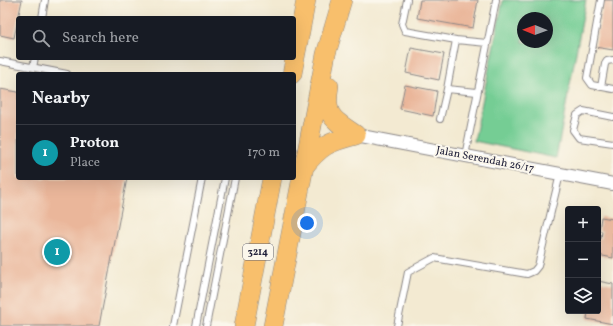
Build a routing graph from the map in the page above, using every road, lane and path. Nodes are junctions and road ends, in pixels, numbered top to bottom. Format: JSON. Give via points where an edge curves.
{"nodes":[{"id":1,"x":45,"y":0,"type":"edge"},
{"id":2,"x":306,"y":0,"type":"edge"},
{"id":3,"x":342,"y":0,"type":"edge"},
{"id":4,"x":353,"y":0,"type":"edge"},
{"id":5,"x":408,"y":0,"type":"edge"},
{"id":6,"x":496,"y":0,"type":"edge"},
{"id":7,"x":601,"y":0,"type":"edge"},
{"id":8,"x":42,"y":16,"type":"edge"},
{"id":9,"x":456,"y":40,"type":"junction"},
{"id":10,"x":487,"y":43,"type":"junction"},
{"id":11,"x":296,"y":53,"type":"edge"},
{"id":12,"x":35,"y":60,"type":"edge"},
{"id":13,"x":295,"y":60,"type":"edge"},
{"id":14,"x":613,"y":60,"type":"edge"},
{"id":15,"x":0,"y":61,"type":"edge"},
{"id":16,"x":33,"y":67,"type":"junction"},
{"id":17,"x":57,"y":72,"type":"edge"},
{"id":18,"x":292,"y":72,"type":"edge"},
{"id":19,"x":601,"y":87,"type":"junction"},
{"id":20,"x":613,"y":88,"type":"edge"},
{"id":21,"x":447,"y":89,"type":"junction"},
{"id":22,"x":477,"y":92,"type":"junction"},
{"id":23,"x":613,"y":117,"type":"edge"},
{"id":24,"x":440,"y":119,"type":"dead end"},
{"id":25,"x":356,"y":135,"type":"junction"},
{"id":26,"x":613,"y":143,"type":"edge"},
{"id":27,"x":465,"y":156,"type":"junction"},
{"id":28,"x":303,"y":168,"type":"junction"},
{"id":29,"x":560,"y":174,"type":"junction"},
{"id":30,"x":202,"y":180,"type":"edge"},
{"id":31,"x":225,"y":180,"type":"edge"},
{"id":32,"x":235,"y":180,"type":"edge"},
{"id":33,"x":272,"y":180,"type":"edge"},
{"id":34,"x":613,"y":184,"type":"edge"},
{"id":35,"x":173,"y":326,"type":"edge"},
{"id":36,"x":196,"y":326,"type":"edge"},
{"id":37,"x":206,"y":326,"type":"edge"},
{"id":38,"x":244,"y":326,"type":"edge"},
{"id":39,"x":273,"y":326,"type":"edge"},
{"id":40,"x":397,"y":326,"type":"edge"}],
"edges":[{"from":1,"to":8,"type":"lane"},
{"from":2,"to":11,"type":"main road"},
{"from":3,"to":28,"type":"main road","number":"3214","via":[[326,54]]},
{"from":4,"to":25,"type":"main road","via":[[327,99],[328,111],[333,119]]},
{"from":5,"to":9,"type":"lane","via":[[402,24],[405,32]]},
{"from":6,"to":10,"type":"lane"},
{"from":7,"to":19,"type":"lane","via":[[587,78],[592,85]]},
{"from":9,"to":10,"type":"lane"},
{"from":9,"to":21,"type":"lane"},
{"from":10,"to":22,"type":"lane"},
{"from":12,"to":16,"type":"lane"},
{"from":13,"to":18,"type":"main road"},
{"from":14,"to":19,"type":"lane","via":[[605,64]]},
{"from":15,"to":16,"type":"lane"},
{"from":16,"to":17,"type":"lane"},
{"from":19,"to":20,"type":"lane"},
{"from":21,"to":22,"type":"lane"},
{"from":21,"to":24,"type":"lane"},
{"from":22,"to":27,"type":"lane"},
{"from":23,"to":26,"type":"lane","via":[[582,112],[577,115],[573,130],[578,138]]},
{"from":25,"to":27,"type":"street","name":"Jalan Serendah 26/17"},
{"from":25,"to":28,"type":"main road","via":[[331,142]]},
{"from":27,"to":29,"type":"street","name":"Jalan Serendah 26/17"},
{"from":28,"to":39,"type":"main road","number":"3214"},
{"from":29,"to":34,"type":"street","name":"Jalan Serendah 26/17"},
{"from":29,"to":40,"type":"lane","via":[[538,266],[534,272],[527,274],[434,258],[408,272]]},
{"from":30,"to":35,"type":"lane"},
{"from":31,"to":36,"type":"lane"},
{"from":32,"to":37,"type":"lane"},
{"from":33,"to":38,"type":"main road","number":"3214"}]}
